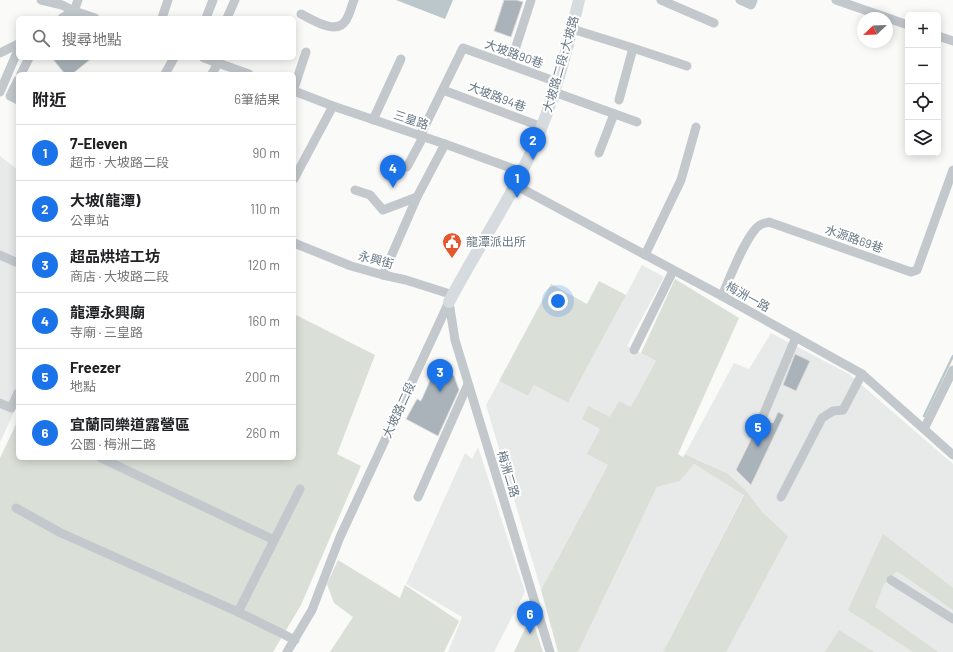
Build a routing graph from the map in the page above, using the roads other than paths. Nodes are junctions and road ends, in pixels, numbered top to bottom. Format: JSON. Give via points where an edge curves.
{"nodes":[{"id":1,"x":41,"y":0,"type":"edge"},
{"id":2,"x":66,"y":0,"type":"edge"},
{"id":3,"x":78,"y":0,"type":"edge"},
{"id":4,"x":168,"y":0,"type":"edge"},
{"id":5,"x":213,"y":0,"type":"edge"},
{"id":6,"x":235,"y":0,"type":"edge"},
{"id":7,"x":354,"y":0,"type":"edge"},
{"id":8,"x":531,"y":0,"type":"edge"},
{"id":9,"x":579,"y":0,"type":"edge"},
{"id":10,"x":661,"y":0,"type":"edge"},
{"id":11,"x":740,"y":0,"type":"edge"},
{"id":12,"x":753,"y":0,"type":"edge"},
{"id":13,"x":836,"y":0,"type":"edge"},
{"id":14,"x":74,"y":11,"type":"junction"},
{"id":15,"x":302,"y":14,"type":"dead end"},
{"id":16,"x":65,"y":16,"type":"edge"},
{"id":17,"x":89,"y":16,"type":"edge"},
{"id":18,"x":163,"y":16,"type":"edge"},
{"id":19,"x":207,"y":16,"type":"edge"},
{"id":20,"x":228,"y":16,"type":"edge"},
{"id":21,"x":714,"y":23,"type":"dead end"},
{"id":22,"x":905,"y":24,"type":"edge"},
{"id":23,"x":572,"y":29,"type":"junction"},
{"id":24,"x":941,"y":37,"type":"edge"},
{"id":25,"x":953,"y":41,"type":"edge"},
{"id":26,"x":16,"y":45,"type":"edge"},
{"id":27,"x":634,"y":48,"type":"junction"},
{"id":28,"x":306,"y":52,"type":"dead end"},
{"id":29,"x":0,"y":53,"type":"edge"},
{"id":30,"x":16,"y":55,"type":"edge"},
{"id":31,"x":401,"y":59,"type":"dead end"},
{"id":32,"x":28,"y":60,"type":"edge"},
{"id":33,"x":173,"y":60,"type":"edge"},
{"id":34,"x":211,"y":60,"type":"edge"},
{"id":35,"x":510,"y":65,"type":"junction"},
{"id":36,"x":687,"y":66,"type":"dead end"},
{"id":37,"x":22,"y":72,"type":"edge"},
{"id":38,"x":166,"y":72,"type":"edge"},
{"id":39,"x":212,"y":72,"type":"edge"},
{"id":40,"x":244,"y":72,"type":"edge"},
{"id":41,"x":16,"y":84,"type":"edge"},
{"id":42,"x":296,"y":84,"type":"edge"},
{"id":43,"x":555,"y":87,"type":"junction"},
{"id":44,"x":443,"y":90,"type":"junction"},
{"id":45,"x":296,"y":91,"type":"edge"},
{"id":46,"x":0,"y":92,"type":"edge"},
{"id":47,"x":16,"y":99,"type":"edge"},
{"id":48,"x":619,"y":100,"type":"dead end"},
{"id":49,"x":333,"y":106,"type":"junction"},
{"id":50,"x":614,"y":114,"type":"junction"},
{"id":51,"x":373,"y":120,"type":"junction"},
{"id":52,"x":637,"y":122,"type":"dead end"},
{"id":53,"x":542,"y":127,"type":"junction"},
{"id":54,"x":696,"y":127,"type":"dead end"},
{"id":55,"x":421,"y":136,"type":"junction"},
{"id":56,"x":445,"y":144,"type":"junction"},
{"id":57,"x":599,"y":153,"type":"dead end"},
{"id":58,"x":407,"y":167,"type":"dead end"},
{"id":59,"x":953,"y":170,"type":"edge"},
{"id":60,"x":522,"y":172,"type":"junction"},
{"id":61,"x":296,"y":175,"type":"edge"},
{"id":62,"x":515,"y":185,"type":"junction"},
{"id":63,"x":355,"y":190,"type":"dead end"},
{"id":64,"x":418,"y":197,"type":"junction"},
{"id":65,"x":296,"y":244,"type":"edge"},
{"id":66,"x":0,"y":255,"type":"edge"},
{"id":67,"x":644,"y":255,"type":"junction"},
{"id":68,"x":16,"y":262,"type":"edge"},
{"id":69,"x":673,"y":270,"type":"junction"},
{"id":70,"x":383,"y":275,"type":"junction"},
{"id":71,"x":722,"y":296,"type":"junction"},
{"id":72,"x":451,"y":299,"type":"junction"},
{"id":73,"x":796,"y":337,"type":"junction"},
{"id":74,"x":634,"y":350,"type":"dead end"},
{"id":75,"x":953,"y":370,"type":"edge"},
{"id":76,"x":862,"y":374,"type":"junction"},
{"id":77,"x":468,"y":384,"type":"junction"},
{"id":78,"x":16,"y":397,"type":"edge"},
{"id":79,"x":0,"y":403,"type":"edge"},
{"id":80,"x":763,"y":416,"type":"dead end"},
{"id":81,"x":924,"y":429,"type":"junction"},
{"id":82,"x":953,"y":455,"type":"edge"},
{"id":83,"x":106,"y":460,"type":"edge"},
{"id":84,"x":300,"y":489,"type":"dead end"},
{"id":85,"x":418,"y":497,"type":"dead end"},
{"id":86,"x":781,"y":497,"type":"dead end"},
{"id":87,"x":16,"y":508,"type":"dead end"},
{"id":88,"x":274,"y":540,"type":"junction"},
{"id":89,"x":891,"y":580,"type":"dead end"},
{"id":90,"x":238,"y":612,"type":"junction"},
{"id":91,"x":953,"y":619,"type":"edge"},
{"id":92,"x":295,"y":640,"type":"junction"},
{"id":93,"x":287,"y":652,"type":"edge"},
{"id":94,"x":550,"y":652,"type":"edge"}],
"edges":[{"from":1,"to":14,"type":"street"},
{"from":2,"to":14,"type":"street"},
{"from":3,"to":14,"type":"street"},
{"from":4,"to":18,"type":"street"},
{"from":5,"to":19,"type":"street"},
{"from":6,"to":20,"type":"street"},
{"from":7,"to":15,"type":"street","via":[[346,21],[340,26],[332,28]]},
{"from":8,"to":35,"type":"street"},
{"from":9,"to":23,"type":"main road","name":"大坡路二段;大坡路"},
{"from":10,"to":21,"type":"street"},
{"from":11,"to":12,"type":"street","via":[[751,5]]},
{"from":13,"to":22,"type":"street"},
{"from":14,"to":16,"type":"street"},
{"from":14,"to":17,"type":"street"},
{"from":23,"to":27,"type":"street"},
{"from":23,"to":43,"type":"main road","name":"大坡路二段;大坡路"},
{"from":24,"to":25,"type":"street"},
{"from":26,"to":29,"type":"street"},
{"from":27,"to":36,"type":"street"},
{"from":27,"to":48,"type":"street"},
{"from":28,"to":42,"type":"street"},
{"from":30,"to":46,"type":"street"},
{"from":31,"to":51,"type":"street"},
{"from":32,"to":37,"type":"street"},
{"from":33,"to":38,"type":"street"},
{"from":34,"to":39,"type":"street"},
{"from":34,"to":40,"type":"street"},
{"from":35,"to":43,"type":"street","name":"大坡路90巷"},
{"from":35,"to":44,"type":"street","name":"大坡路90巷","via":[[463,48]]},
{"from":41,"to":47,"type":"street","via":[[10,96]]},
{"from":43,"to":50,"type":"street","name":"大坡路90巷"},
{"from":43,"to":53,"type":"main road","name":"大坡路二段;大坡路"},
{"from":44,"to":53,"type":"street","name":"大坡路94巷"},
{"from":44,"to":55,"type":"street"},
{"from":45,"to":49,"type":"street","name":"三皇路"},
{"from":49,"to":51,"type":"street","name":"三皇路"},
{"from":49,"to":61,"type":"street"},
{"from":50,"to":52,"type":"street","name":"大坡路90巷"},
{"from":50,"to":57,"type":"street"},
{"from":51,"to":55,"type":"street","name":"三皇路"},
{"from":53,"to":60,"type":"main road","name":"大坡路二段;大坡路"},
{"from":54,"to":67,"type":"street","via":[[681,180]]},
{"from":55,"to":56,"type":"street","name":"三皇路"},
{"from":55,"to":58,"type":"street"},
{"from":56,"to":60,"type":"street","name":"三皇路"},
{"from":56,"to":64,"type":"street"},
{"from":59,"to":71,"type":"street","name":"水源路69巷","via":[[917,270],[911,272],[769,222],[761,224],[755,231],[737,261]]},
{"from":60,"to":62,"type":"main road","name":"大坡路二段"},
{"from":62,"to":67,"type":"street","name":"梅洲一路"},
{"from":62,"to":72,"type":"main road","name":"大坡路二段"},
{"from":63,"to":64,"type":"street","via":[[370,195],[383,210]]},
{"from":64,"to":70,"type":"street"},
{"from":65,"to":70,"type":"street","name":"永興街"},
{"from":66,"to":68,"type":"street"},
{"from":67,"to":69,"type":"street","name":"梅洲一路"},
{"from":69,"to":71,"type":"street","name":"梅洲一路"},
{"from":69,"to":74,"type":"street"},
{"from":70,"to":72,"type":"street","name":"永興街","via":[[406,280]]},
{"from":71,"to":73,"type":"street","name":"梅洲一路"},
{"from":72,"to":77,"type":"street","name":"梅洲二路","via":[[455,340]]},
{"from":72,"to":92,"type":"street","name":"大坡路二段","via":[[340,537],[312,610]]},
{"from":73,"to":76,"type":"street","name":"梅洲一路"},
{"from":73,"to":80,"type":"street"},
{"from":75,"to":81,"type":"street"},
{"from":76,"to":81,"type":"street","name":"梅洲一路"},
{"from":76,"to":86,"type":"street","via":[[843,410],[833,411],[822,418]]},
{"from":77,"to":85,"type":"street"},
{"from":77,"to":94,"type":"street","name":"梅洲二路"},
{"from":78,"to":79,"type":"street","via":[[11,408]]},
{"from":81,"to":82,"type":"street","name":"梅洲一路"},
{"from":83,"to":88,"type":"street"},
{"from":84,"to":88,"type":"street"},
{"from":87,"to":90,"type":"street","via":[[61,533]]},
{"from":88,"to":90,"type":"street"},
{"from":89,"to":91,"type":"street"},
{"from":90,"to":92,"type":"street"},
{"from":92,"to":93,"type":"street","name":"大坡路二段"}]}
